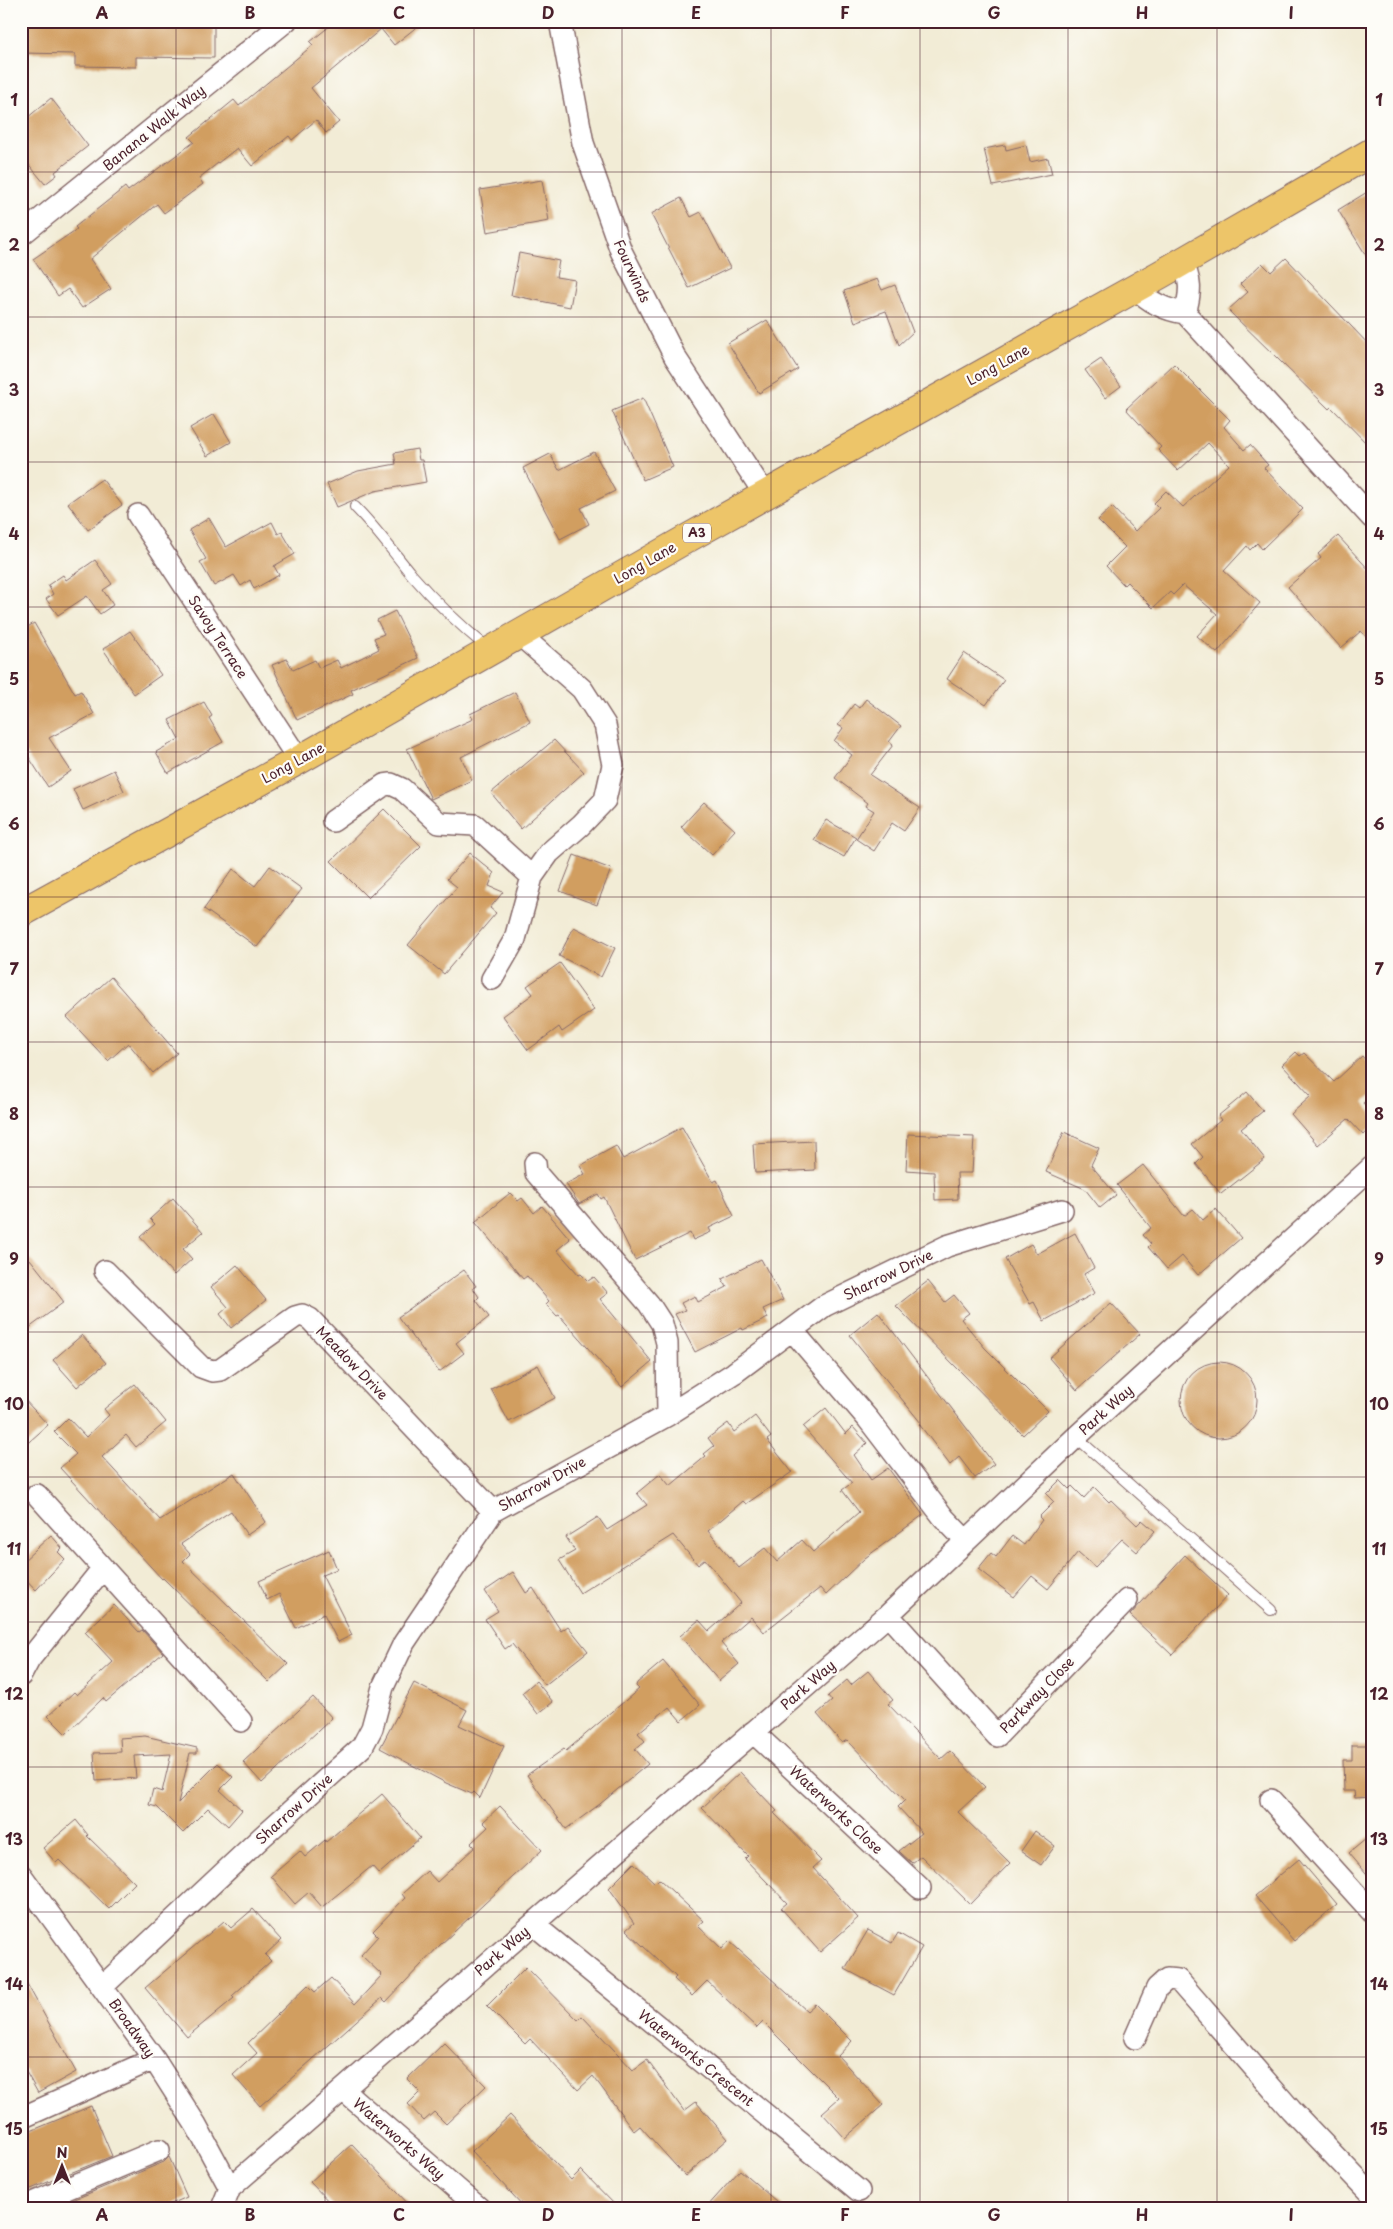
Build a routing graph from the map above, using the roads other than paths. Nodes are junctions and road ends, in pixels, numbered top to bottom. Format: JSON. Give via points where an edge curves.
{"nodes":[{"id":1,"x":286,"y":21,"type":"edge"},
{"id":2,"x":560,"y":21,"type":"edge"},
{"id":3,"x":1372,"y":152,"type":"edge"},
{"id":4,"x":21,"y":235,"type":"edge"},
{"id":5,"x":1181,"y":262,"type":"junction"},
{"id":6,"x":1136,"y":288,"type":"junction"},
{"id":7,"x":1185,"y":313,"type":"junction"},
{"id":8,"x":766,"y":496,"type":"junction"},
{"id":9,"x":354,"y":508,"type":"dead end"},
{"id":10,"x":138,"y":515,"type":"dead end"},
{"id":11,"x":1372,"y":518,"type":"edge"},
{"id":12,"x":519,"y":634,"type":"junction"},
{"id":13,"x":491,"y":650,"type":"junction"},
{"id":14,"x":299,"y":760,"type":"junction"},
{"id":15,"x":333,"y":821,"type":"dead end"},
{"id":16,"x":532,"y":877,"type":"junction"},
{"id":17,"x":21,"y":913,"type":"edge"},
{"id":18,"x":492,"y":979,"type":"dead end"},
{"id":19,"x":535,"y":1163,"type":"dead end"},
{"id":20,"x":1372,"y":1167,"type":"edge"},
{"id":21,"x":1062,"y":1210,"type":"dead end"},
{"id":22,"x":105,"y":1271,"type":"dead end"},
{"id":23,"x":792,"y":1330,"type":"junction"},
{"id":24,"x":668,"y":1415,"type":"junction"},
{"id":25,"x":1076,"y":1437,"type":"junction"},
{"id":26,"x":37,"y":1495,"type":"dead end"},
{"id":27,"x":493,"y":1511,"type":"junction"},
{"id":28,"x":966,"y":1541,"type":"junction"},
{"id":29,"x":103,"y":1568,"type":"junction"},
{"id":30,"x":1127,"y":1600,"type":"dead end"},
{"id":31,"x":1271,"y":1610,"type":"dead end"},
{"id":32,"x":888,"y":1615,"type":"junction"},
{"id":33,"x":21,"y":1675,"type":"edge"},
{"id":34,"x":241,"y":1721,"type":"dead end"},
{"id":35,"x":753,"y":1732,"type":"junction"},
{"id":36,"x":1271,"y":1800,"type":"dead end"},
{"id":37,"x":21,"y":1875,"type":"edge"},
{"id":38,"x":920,"y":1888,"type":"dead end"},
{"id":39,"x":1372,"y":1912,"type":"edge"},
{"id":40,"x":533,"y":1924,"type":"junction"},
{"id":41,"x":103,"y":1986,"type":"junction"},
{"id":42,"x":1135,"y":2038,"type":"dead end"},
{"id":43,"x":154,"y":2059,"type":"junction"},
{"id":44,"x":342,"y":2090,"type":"junction"},
{"id":45,"x":21,"y":2118,"type":"edge"},
{"id":46,"x":160,"y":2150,"type":"dead end"},
{"id":47,"x":230,"y":2188,"type":"junction"},
{"id":48,"x":860,"y":2191,"type":"dead end"},
{"id":49,"x":1372,"y":2194,"type":"edge"},
{"id":50,"x":28,"y":2208,"type":"edge"},
{"id":51,"x":222,"y":2208,"type":"edge"},
{"id":52,"x":479,"y":2208,"type":"edge"}],
"edges":[{"from":1,"to":4,"type":"street","name":"Banana Walk Way"},
{"from":2,"to":8,"type":"street","name":"Fourwinds","via":[[583,142],[620,251],[674,357]]},
{"from":3,"to":5,"type":"main road","name":"Long Lane","number":"A3"},
{"from":5,"to":6,"type":"main road","name":"Long Lane","number":"A3"},
{"from":5,"to":7,"type":"street","via":[[1190,281]]},
{"from":6,"to":7,"type":"street","via":[[1145,298],[1168,310]]},
{"from":6,"to":8,"type":"main road","name":"Long Lane","number":"A3"},
{"from":7,"to":11,"type":"street"},
{"from":8,"to":12,"type":"main road","name":"Long Lane","number":"A3"},
{"from":9,"to":13,"type":"lane","via":[[374,526],[413,576],[457,623]]},
{"from":10,"to":14,"type":"street","name":"Savoy Terrace"},
{"from":12,"to":13,"type":"main road","name":"Long Lane","number":"A3"},
{"from":12,"to":16,"type":"street","via":[[582,689],[605,725],[613,765],[605,800],[549,853]]},
{"from":13,"to":14,"type":"main road","name":"Long Lane","number":"A3"},
{"from":14,"to":17,"type":"main road","name":"Long Lane","number":"A3"},
{"from":15,"to":16,"type":"street","via":[[384,785],[391,784],[402,789],[439,823],[475,825]]},
{"from":16,"to":18,"type":"street","via":[[515,939]]},
{"from":19,"to":24,"type":"street","via":[[536,1173],[649,1304],[662,1324],[667,1344]]},
{"from":20,"to":25,"type":"street","name":"Park Way"},
{"from":21,"to":23,"type":"street","name":"Sharrow Drive","via":[[947,1246],[824,1306]]},
{"from":22,"to":27,"type":"street","name":"Meadow Drive","via":[[201,1367],[212,1371],[220,1370],[294,1317],[302,1315],[310,1319]]},
{"from":23,"to":24,"type":"street","name":"Sharrow Drive"},
{"from":23,"to":28,"type":"street"},
{"from":24,"to":27,"type":"street","name":"Sharrow Drive"},
{"from":25,"to":28,"type":"street","name":"Park Way"},
{"from":25,"to":31,"type":"lane"},
{"from":26,"to":29,"type":"street"},
{"from":27,"to":41,"type":"street","name":"Sharrow Drive","via":[[404,1643],[383,1687],[372,1728],[362,1747]]},
{"from":28,"to":32,"type":"street","name":"Park Way"},
{"from":29,"to":33,"type":"street","via":[[28,1660]]},
{"from":29,"to":34,"type":"street"},
{"from":30,"to":32,"type":"street","name":"Parkway Close","via":[[997,1736]]},
{"from":32,"to":35,"type":"street","name":"Park Way"},
{"from":35,"to":38,"type":"street","name":"Waterworks Close"},
{"from":35,"to":40,"type":"street","name":"Park Way"},
{"from":36,"to":39,"type":"street"},
{"from":37,"to":41,"type":"street","name":"Broadway"},
{"from":40,"to":44,"type":"street","name":"Park Way"},
{"from":40,"to":48,"type":"street","name":"Waterworks Crescent"},
{"from":41,"to":43,"type":"street","name":"Broadway"},
{"from":42,"to":49,"type":"street","via":[[1157,1988],[1167,1979],[1178,1980],[1292,2110]]},
{"from":43,"to":45,"type":"street"},
{"from":43,"to":47,"type":"street","name":"Broadway","via":[[196,2125]]},
{"from":44,"to":47,"type":"street","name":"Park Way"},
{"from":44,"to":52,"type":"street","name":"Waterworks Way"},
{"from":46,"to":50,"type":"street","via":[[34,2202]]},
{"from":47,"to":51,"type":"street"}]}
